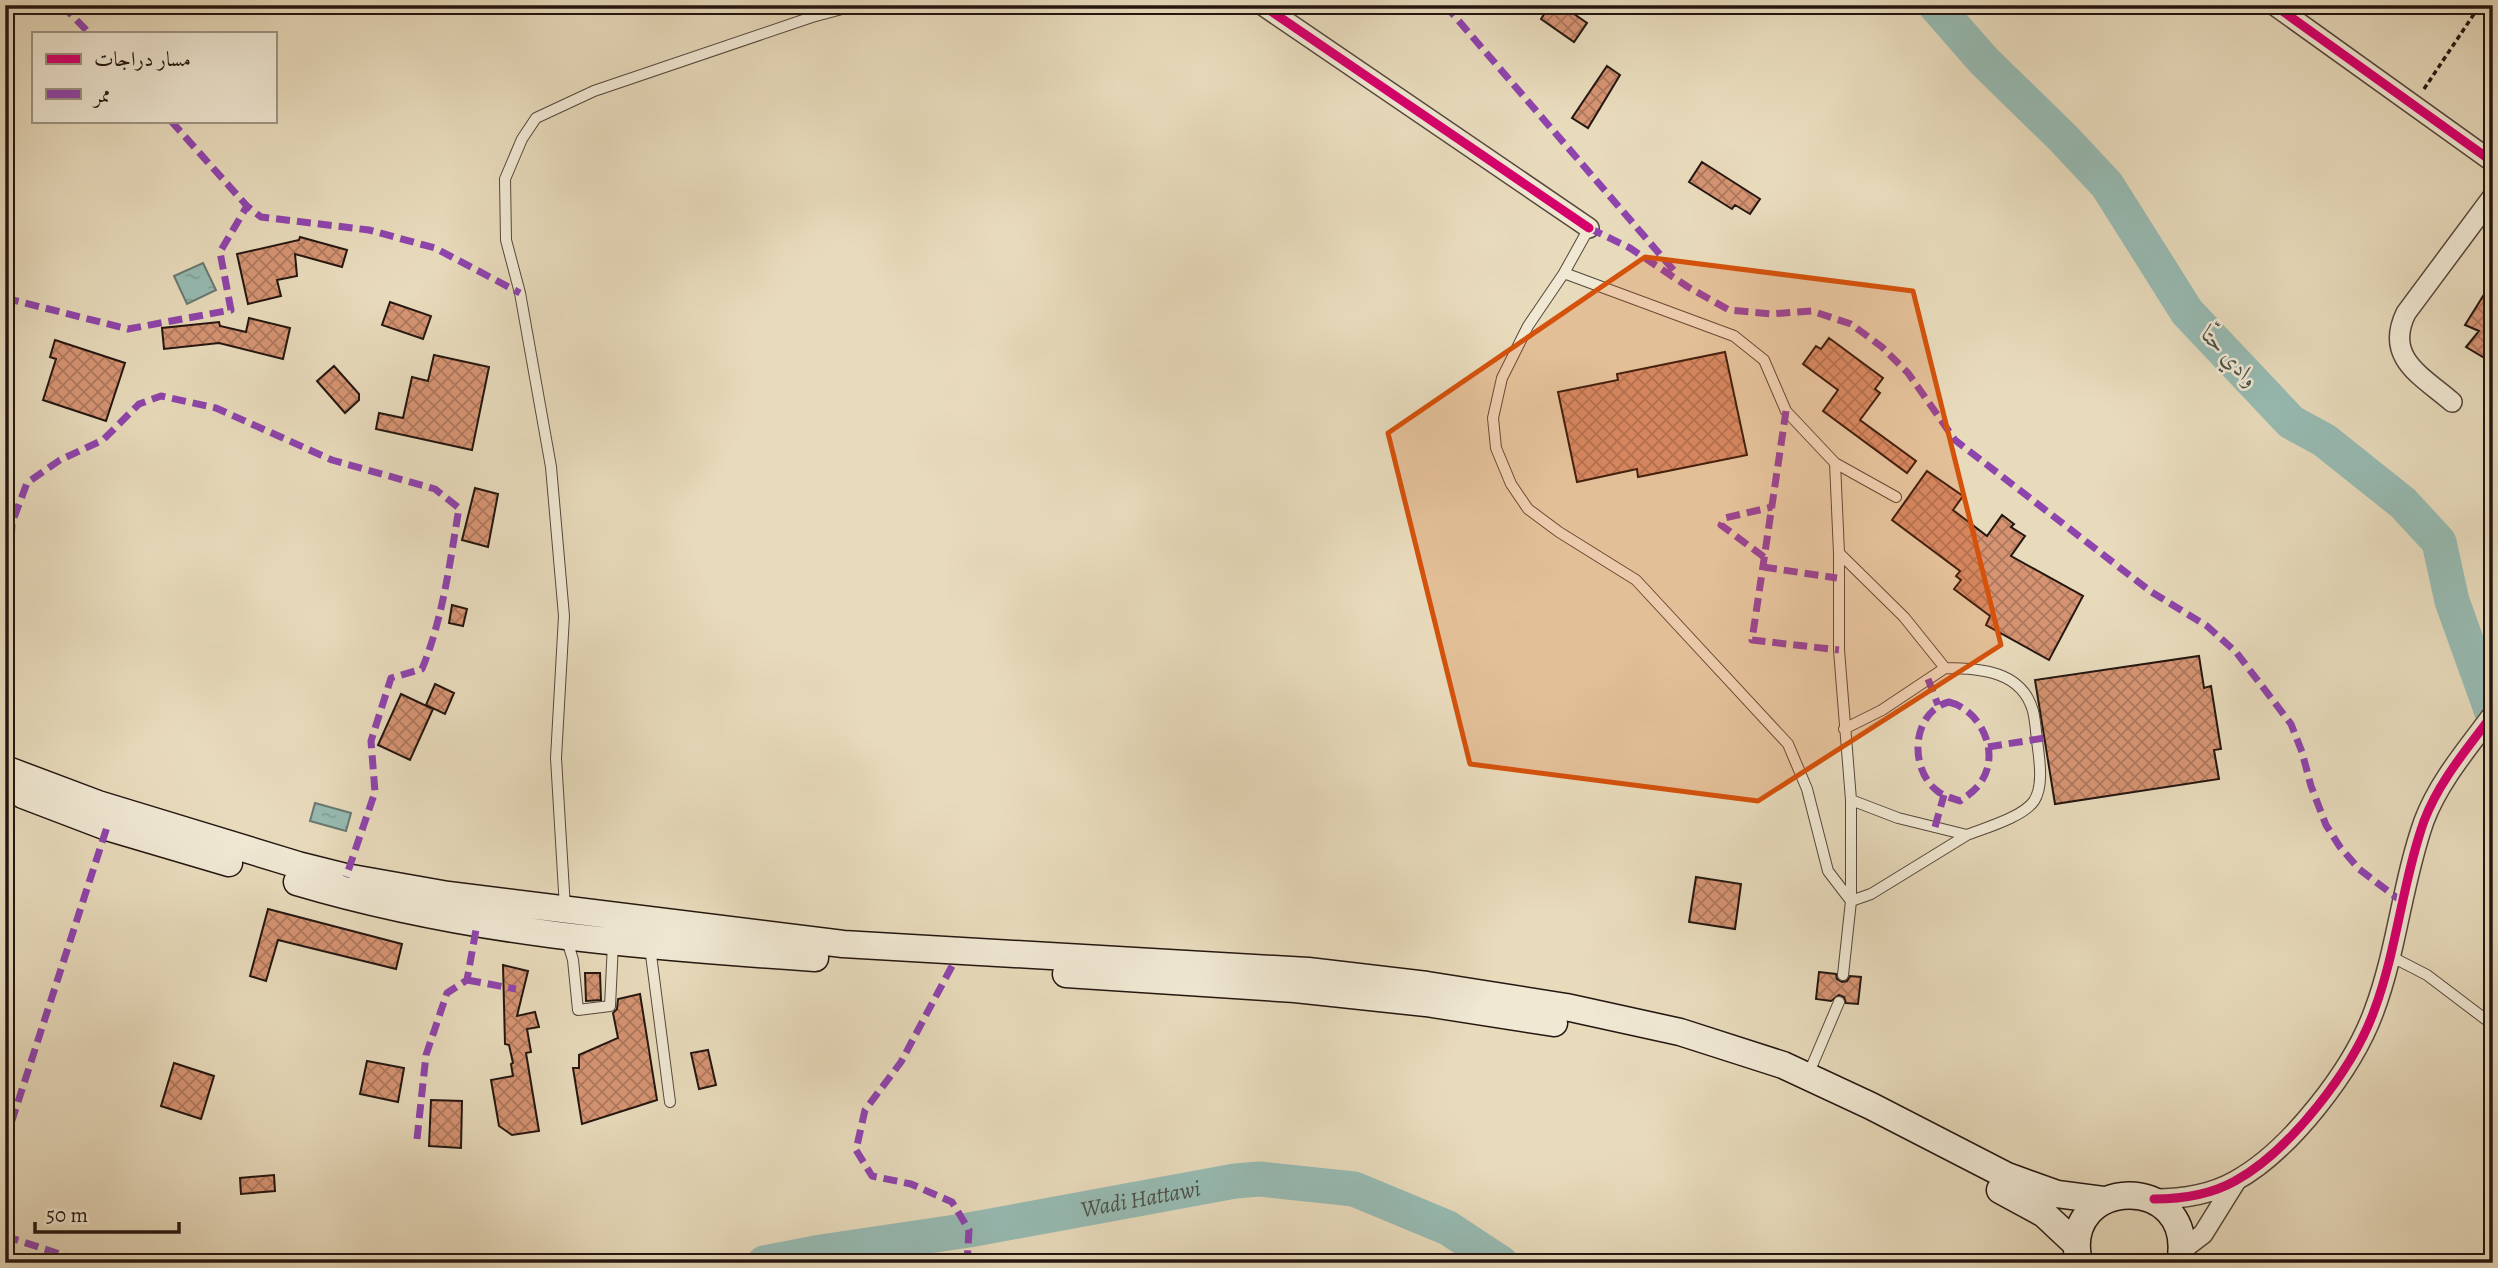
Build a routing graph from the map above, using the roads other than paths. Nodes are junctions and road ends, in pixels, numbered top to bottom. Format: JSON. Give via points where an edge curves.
{"nodes":[{"id":1,"x":857,"y":5,"type":"edge"},
{"id":2,"x":1262,"y":5,"type":"edge"},
{"id":3,"x":2274,"y":5,"type":"edge"},
{"id":4,"x":2493,"y":162,"type":"edge"},
{"id":5,"x":2493,"y":196,"type":"edge"},
{"id":6,"x":1589,"y":228,"type":"joint"},
{"id":7,"x":1564,"y":273,"type":"junction"},
{"id":8,"x":2452,"y":402,"type":"dead end"},
{"id":9,"x":1835,"y":464,"type":"junction"},
{"id":10,"x":1896,"y":497,"type":"dead end"},
{"id":11,"x":1839,"y":552,"type":"junction"},
{"id":12,"x":1945,"y":668,"type":"junction"},
{"id":13,"x":2493,"y":715,"type":"edge"},
{"id":14,"x":1844,"y":729,"type":"junction"},
{"id":15,"x":5,"y":769,"type":"edge"},
{"id":16,"x":5,"y":789,"type":"edge"},
{"id":17,"x":1850,"y":800,"type":"junction"},
{"id":18,"x":1967,"y":835,"type":"junction"},
{"id":19,"x":1851,"y":901,"type":"junction"},
{"id":20,"x":565,"y":909,"type":"junction"},
{"id":21,"x":566,"y":937,"type":"junction"},
{"id":22,"x":613,"y":943,"type":"junction"},
{"id":23,"x":650,"y":947,"type":"junction"},
{"id":24,"x":2390,"y":956,"type":"junction"},
{"id":25,"x":1843,"y":975,"type":"dead end"},
{"id":26,"x":1839,"y":1002,"type":"dead end"},
{"id":27,"x":2493,"y":1025,"type":"edge"},
{"id":28,"x":1807,"y":1075,"type":"junction"},
{"id":29,"x":670,"y":1102,"type":"dead end"},
{"id":30,"x":2237,"y":1180,"type":"junction"},
{"id":31,"x":2154,"y":1199,"type":"junction"},
{"id":32,"x":2103,"y":1200,"type":"junction"},
{"id":33,"x":2078,"y":1253,"type":"edge"},
{"id":34,"x":2181,"y":1256,"type":"edge"}],
"edges":[{"from":1,"to":20,"type":"lane","via":[[594,91],[536,118],[505,179],[506,240],[551,467],[563,603],[556,758]]},
{"from":2,"to":6,"type":"street"},
{"from":3,"to":4,"type":"street"},
{"from":5,"to":8,"type":"street","via":[[2400,325],[2400,351],[2406,362]]},
{"from":6,"to":7,"type":"lane"},
{"from":7,"to":9,"type":"lane","via":[[1734,336],[1764,360],[1786,411]]},
{"from":7,"to":19,"type":"lane","via":[[1528,326],[1502,378],[1493,418],[1496,448],[1511,484],[1528,509],[1636,580],[1788,744],[1807,789],[1828,871]]},
{"from":9,"to":10,"type":"lane"},
{"from":9,"to":11,"type":"lane"},
{"from":11,"to":12,"type":"lane"},
{"from":11,"to":14,"type":"lane"},
{"from":12,"to":14,"type":"lane"},
{"from":12,"to":18,"type":"lane","via":[[2002,675],[2022,688],[2033,710],[2041,773],[2034,801],[2014,816]]},
{"from":13,"to":24,"type":"street","via":[[2443,783],[2425,820]]},
{"from":14,"to":17,"type":"lane"},
{"from":15,"to":20,"type":"main road","via":[[98,804],[322,871],[448,895]]},
{"from":16,"to":21,"type":"main road","via":[[107,827],[340,895],[452,920]]},
{"from":17,"to":18,"type":"lane"},
{"from":17,"to":19,"type":"lane"},
{"from":18,"to":19,"type":"lane","via":[[1871,894]]},
{"from":19,"to":25,"type":"lane"},
{"from":20,"to":21,"type":"lane"},
{"from":20,"to":28,"type":"main road","via":[[843,944],[1267,968],[1427,985],[1566,1007],[1679,1032]]},
{"from":21,"to":22,"type":"main road"},
{"from":21,"to":22,"type":"lane","via":[[578,1010],[610,1006]]},
{"from":22,"to":23,"type":"main road"},
{"from":23,"to":29,"type":"lane"},
{"from":23,"to":33,"type":"main road","via":[[1296,989],[1559,1023],[1715,1060],[1818,1097],[2027,1203],[2060,1226]]},
{"from":24,"to":27,"type":"lane","via":[[2427,975]]},
{"from":24,"to":30,"type":"street","via":[[2374,1011],[2352,1057],[2310,1117]]},
{"from":26,"to":28,"type":"lane"},
{"from":28,"to":32,"type":"main road","via":[[2007,1176],[2057,1194]]},
{"from":30,"to":31,"type":"street","via":[[2183,1199]]},
{"from":30,"to":34,"type":"street","via":[[2203,1234]]},
{"from":31,"to":32,"type":"main road","via":[[2119,1194]]},
{"from":31,"to":34,"type":"main road","via":[[2180,1230]]},
{"from":32,"to":33,"type":"main road","via":[[2080,1227]]}]}
